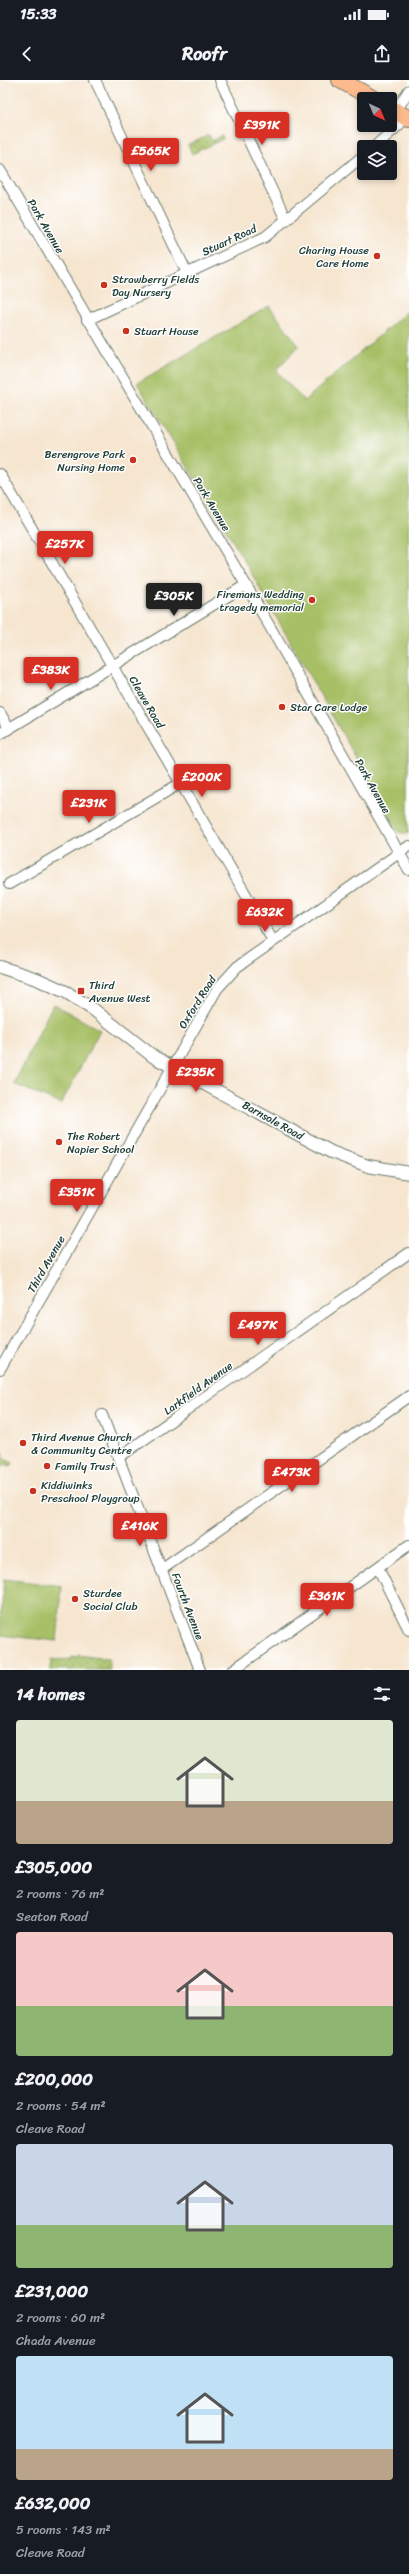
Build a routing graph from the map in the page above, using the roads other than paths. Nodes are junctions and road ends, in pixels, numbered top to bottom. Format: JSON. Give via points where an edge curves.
{"nodes":[{"id":1,"x":95,"y":80,"type":"edge"},
{"id":2,"x":220,"y":80,"type":"edge"},
{"id":3,"x":340,"y":80,"type":"edge"},
{"id":4,"x":409,"y":90,"type":"edge"},
{"id":5,"x":361,"y":92,"type":"edge"},
{"id":6,"x":400,"y":114,"type":"edge"},
{"id":7,"x":382,"y":140,"type":"edge"},
{"id":8,"x":357,"y":162,"type":"edge"},
{"id":9,"x":0,"y":170,"type":"edge"},
{"id":10,"x":286,"y":220,"type":"junction"},
{"id":11,"x":187,"y":274,"type":"junction"},
{"id":12,"x":88,"y":320,"type":"junction"},
{"id":13,"x":0,"y":474,"type":"edge"},
{"id":14,"x":246,"y":585,"type":"junction"},
{"id":15,"x":113,"y":667,"type":"junction"},
{"id":16,"x":0,"y":713,"type":"edge"},
{"id":17,"x":4,"y":731,"type":"edge"},
{"id":18,"x":181,"y":783,"type":"junction"},
{"id":19,"x":409,"y":846,"type":"edge"},
{"id":20,"x":398,"y":854,"type":"junction"},
{"id":21,"x":409,"y":870,"type":"edge"},
{"id":22,"x":9,"y":884,"type":"dead end"},
{"id":23,"x":273,"y":941,"type":"junction"},
{"id":24,"x":0,"y":967,"type":"edge"},
{"id":25,"x":172,"y":1068,"type":"junction"},
{"id":26,"x":409,"y":1173,"type":"edge"},
{"id":27,"x":409,"y":1253,"type":"edge"},
{"id":28,"x":0,"y":1369,"type":"edge"},
{"id":29,"x":409,"y":1396,"type":"edge"},
{"id":30,"x":102,"y":1415,"type":"dead end"},
{"id":31,"x":118,"y":1458,"type":"junction"},
{"id":32,"x":409,"y":1545,"type":"edge"},
{"id":33,"x":378,"y":1568,"type":"junction"},
{"id":34,"x":161,"y":1570,"type":"junction"},
{"id":35,"x":409,"y":1630,"type":"edge"},
{"id":36,"x":200,"y":1670,"type":"edge"},
{"id":37,"x":233,"y":1670,"type":"edge"}],
"edges":[{"from":1,"to":11,"type":"street"},
{"from":2,"to":10,"type":"street"},
{"from":3,"to":5,"type":"main road"},
{"from":4,"to":6,"type":"street"},
{"from":6,"to":7,"type":"street","via":[[398,126]]},
{"from":8,"to":10,"type":"street","name":"Stuart Road"},
{"from":9,"to":12,"type":"street","name":"Park Avenue"},
{"from":10,"to":11,"type":"street","name":"Stuart Road","via":[[263,238]]},
{"from":11,"to":12,"type":"street","name":"Stuart Road"},
{"from":12,"to":14,"type":"street","name":"Park Avenue"},
{"from":13,"to":15,"type":"street","name":"Cleave Road"},
{"from":14,"to":15,"type":"street"},
{"from":14,"to":20,"type":"street","name":"Park Avenue"},
{"from":15,"to":17,"type":"street"},
{"from":15,"to":18,"type":"street","name":"Cleave Road"},
{"from":16,"to":17,"type":"street"},
{"from":18,"to":22,"type":"street"},
{"from":18,"to":23,"type":"street","name":"Cleave Road"},
{"from":19,"to":20,"type":"street","name":"Oxford Road"},
{"from":20,"to":21,"type":"street","name":"Park Avenue"},
{"from":20,"to":23,"type":"street","name":"Oxford Road"},
{"from":23,"to":25,"type":"street","name":"Oxford Road","via":[[237,967],[217,989]]},
{"from":24,"to":25,"type":"street","name":"Barnsole Road","via":[[71,995],[94,1010],[138,1047]]},
{"from":25,"to":26,"type":"street","name":"Barnsole Road","via":[[346,1159],[368,1166]]},
{"from":25,"to":28,"type":"street","name":"Third Avenue"},
{"from":27,"to":31,"type":"street","name":"Larkfield Avenue"},
{"from":29,"to":34,"type":"street"},
{"from":30,"to":31,"type":"street","name":"Fourth Avenue"},
{"from":31,"to":34,"type":"street","name":"Fourth Avenue"},
{"from":32,"to":33,"type":"street"},
{"from":33,"to":35,"type":"street"},
{"from":33,"to":37,"type":"street"},
{"from":34,"to":36,"type":"street","name":"Fourth Avenue"}]}
